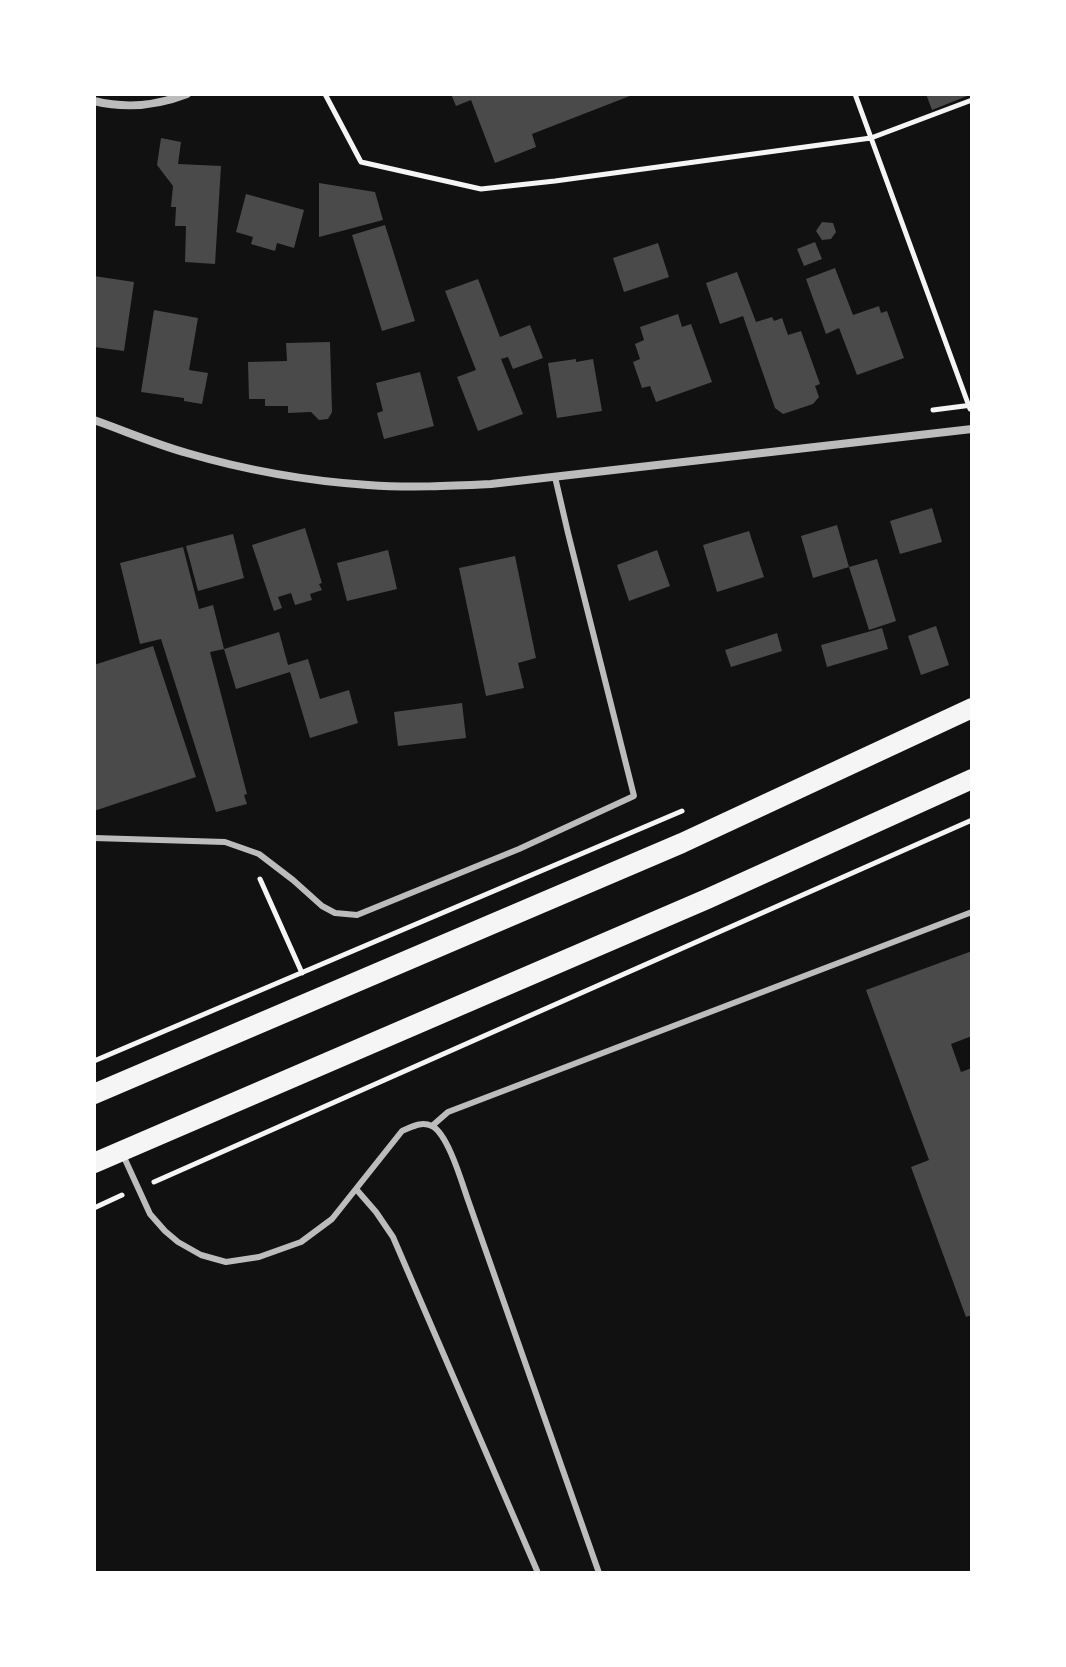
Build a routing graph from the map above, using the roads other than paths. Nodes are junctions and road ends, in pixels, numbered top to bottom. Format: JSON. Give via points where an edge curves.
{"nodes":[{"id":1,"x":187,"y":94,"type":"edge"},
{"id":2,"x":101,"y":100,"type":"edge"},
{"id":3,"x":94,"y":420,"type":"edge"},
{"id":4,"x":972,"y":429,"type":"edge"},
{"id":5,"x":555,"y":477,"type":"junction"},
{"id":6,"x":972,"y":708,"type":"edge"},
{"id":7,"x":972,"y":779,"type":"edge"},
{"id":8,"x":94,"y":838,"type":"edge"},
{"id":9,"x":972,"y":912,"type":"edge"},
{"id":10,"x":94,"y":1094,"type":"edge"},
{"id":11,"x":432,"y":1126,"type":"junction"},
{"id":12,"x":122,"y":1151,"type":"junction"},
{"id":13,"x":94,"y":1163,"type":"edge"},
{"id":14,"x":356,"y":1189,"type":"junction"},
{"id":15,"x":538,"y":1573,"type":"edge"},
{"id":16,"x":599,"y":1573,"type":"edge"}],
"edges":[{"from":1,"to":2,"type":"street","via":[[166,103],[131,107]]},
{"from":3,"to":5,"type":"street","via":[[187,453],[332,481],[430,486]]},
{"from":4,"to":5,"type":"street"},
{"from":5,"to":8,"type":"lane","via":[[634,796],[357,915],[322,906],[259,854],[225,842]]},
{"from":6,"to":10,"type":"main road","via":[[682,843]]},
{"from":7,"to":12,"type":"main road","via":[[692,906]]},
{"from":9,"to":11,"type":"lane","via":[[448,1112]]},
{"from":11,"to":14,"type":"lane","via":[[418,1124],[402,1131]]},
{"from":11,"to":16,"type":"lane","via":[[450,1152]]},
{"from":12,"to":13,"type":"main road"},
{"from":12,"to":14,"type":"lane","via":[[150,1214],[165,1231],[201,1255],[226,1262],[301,1242],[332,1219]]},
{"from":14,"to":15,"type":"lane","via":[[393,1237]]}]}
